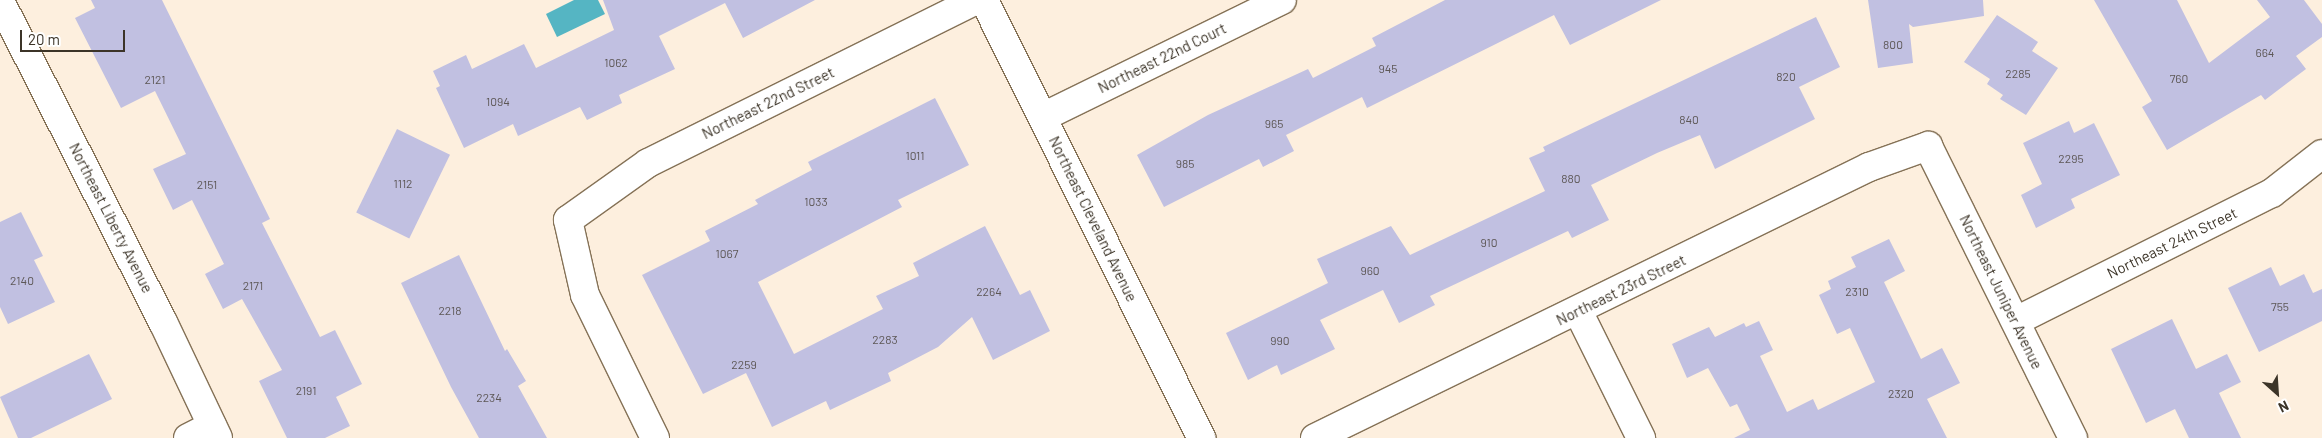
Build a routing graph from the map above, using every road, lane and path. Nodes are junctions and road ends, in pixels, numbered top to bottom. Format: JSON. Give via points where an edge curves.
{"nodes":[{"id":1,"x":0,"y":0,"type":"edge"},
{"id":2,"x":976,"y":0,"type":"edge"},
{"id":3,"x":984,"y":0,"type":"edge"},
{"id":4,"x":1282,"y":0,"type":"edge"},
{"id":5,"x":1043,"y":116,"type":"junction"},
{"id":6,"x":1928,"y":146,"type":"joint"},
{"id":7,"x":2322,"y":154,"type":"edge"},
{"id":8,"x":1578,"y":311,"type":"junction"},
{"id":9,"x":2016,"y":321,"type":"junction"},
{"id":10,"x":215,"y":432,"type":"edge"},
{"id":11,"x":188,"y":438,"type":"edge"},
{"id":12,"x":655,"y":438,"type":"edge"},
{"id":13,"x":1201,"y":438,"type":"edge"},
{"id":14,"x":1315,"y":438,"type":"edge"},
{"id":15,"x":1641,"y":438,"type":"edge"},
{"id":16,"x":2073,"y":438,"type":"edge"}],
"edges":[{"from":1,"to":10,"type":"street","name":"Northeast Liberty Avenue","via":[[164,322]]},
{"from":2,"to":12,"type":"street","name":"Northeast 22nd Street","via":[[648,163],[568,220],[585,295]]},
{"from":3,"to":5,"type":"street","name":"Northeast Cleveland Avenue"},
{"from":4,"to":5,"type":"street","name":"Northeast 22nd Court"},
{"from":5,"to":13,"type":"street","name":"Northeast Cleveland Avenue"},
{"from":6,"to":8,"type":"street","name":"Northeast 23rd Street","via":[[1869,167]]},
{"from":6,"to":9,"type":"street","name":"Northeast Juniper Avenue"},
{"from":7,"to":9,"type":"street","name":"Northeast 24th Street","via":[[2272,193]]},
{"from":8,"to":14,"type":"street","name":"Northeast 23rd Street"},
{"from":8,"to":15,"type":"street"},
{"from":9,"to":16,"type":"street","name":"Northeast Juniper Avenue"},
{"from":10,"to":11,"type":"street"}]}
